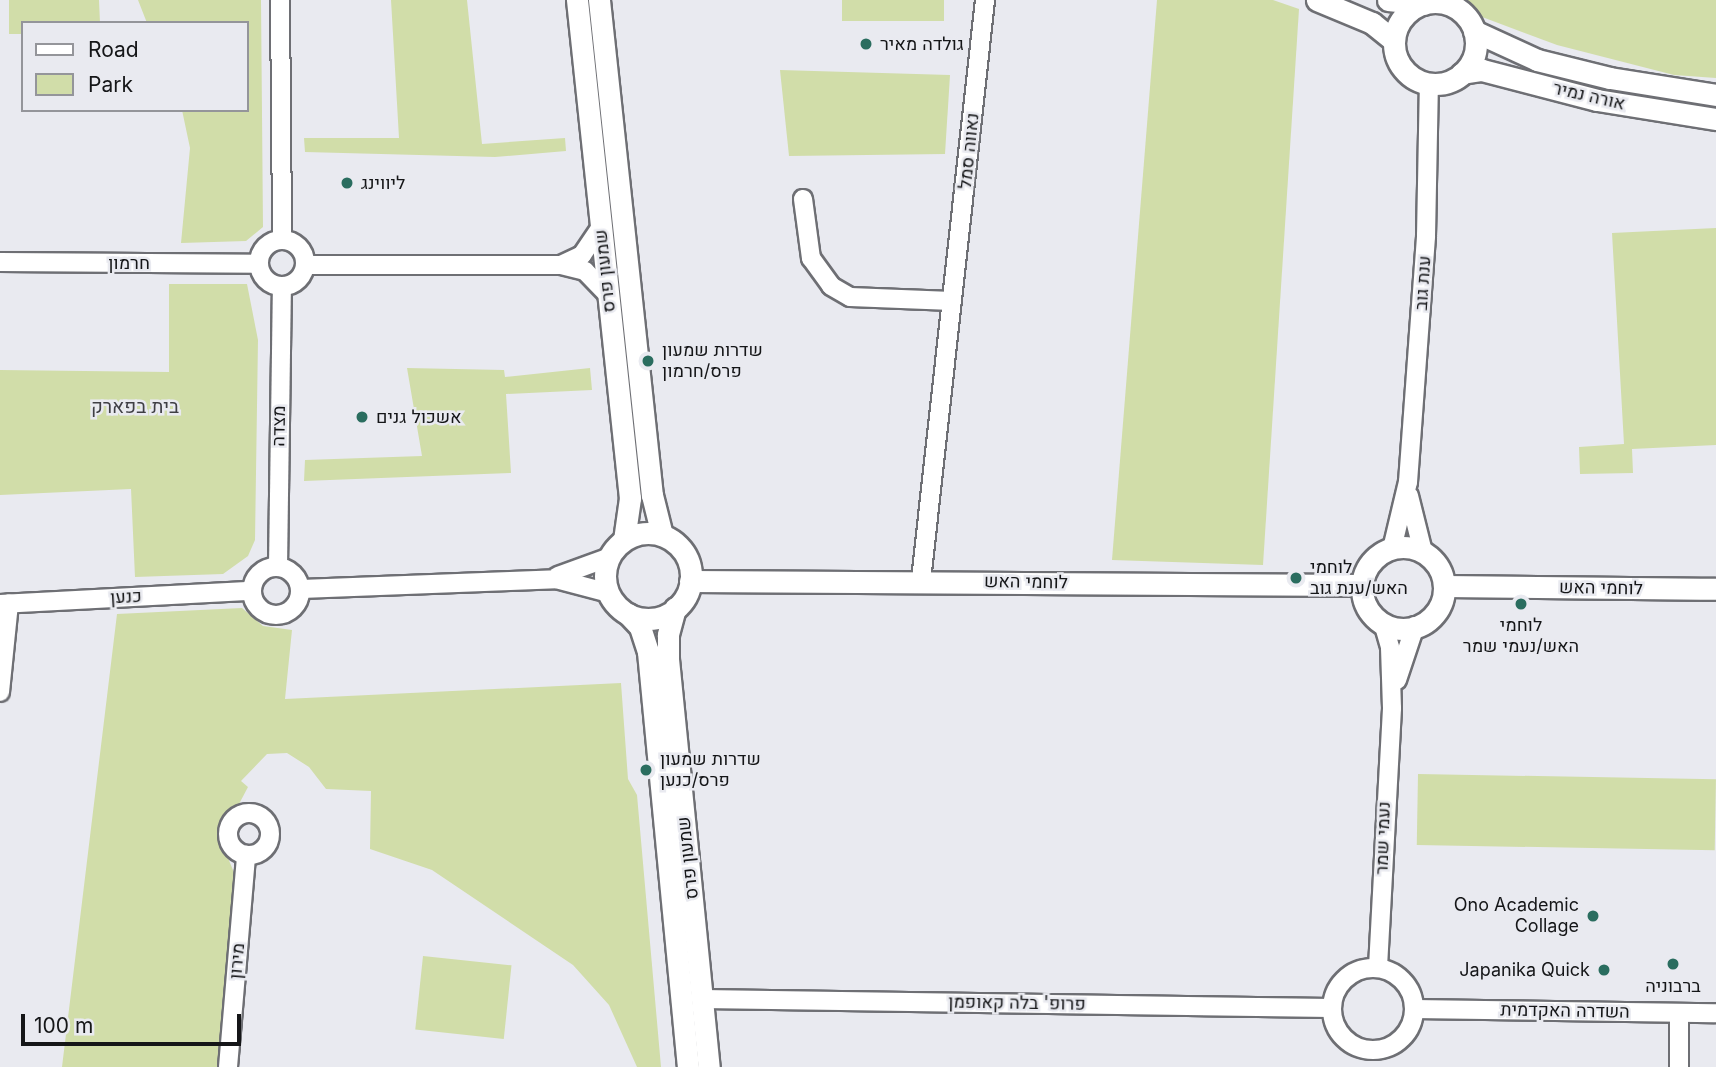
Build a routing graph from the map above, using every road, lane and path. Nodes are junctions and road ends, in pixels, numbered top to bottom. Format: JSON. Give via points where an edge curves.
{"nodes":[{"id":1,"x":280,"y":0,"type":"edge"},
{"id":2,"x":577,"y":0,"type":"edge"},
{"id":3,"x":599,"y":0,"type":"edge"},
{"id":4,"x":985,"y":0,"type":"edge"},
{"id":5,"x":1317,"y":0,"type":"edge"},
{"id":6,"x":1388,"y":0,"type":"edge"},
{"id":7,"x":1424,"y":4,"type":"junction"},
{"id":8,"x":1474,"y":31,"type":"junction"},
{"id":9,"x":1394,"y":41,"type":"junction"},
{"id":10,"x":1462,"y":73,"type":"junction"},
{"id":11,"x":1429,"y":83,"type":"junction"},
{"id":12,"x":1716,"y":95,"type":"edge"},
{"id":13,"x":1716,"y":119,"type":"edge"},
{"id":14,"x":803,"y":199,"type":"dead end"},
{"id":15,"x":600,"y":228,"type":"junction"},
{"id":16,"x":282,"y":240,"type":"junction"},
{"id":17,"x":0,"y":262,"type":"edge"},
{"id":18,"x":259,"y":264,"type":"junction"},
{"id":19,"x":305,"y":265,"type":"junction"},
{"id":20,"x":561,"y":265,"type":"junction"},
{"id":21,"x":282,"y":286,"type":"junction"},
{"id":22,"x":607,"y":294,"type":"junction"},
{"id":23,"x":952,"y":302,"type":"junction"},
{"id":24,"x":1408,"y":482,"type":"junction"},
{"id":25,"x":662,"y":535,"type":"junction"},
{"id":26,"x":624,"y":540,"type":"junction"},
{"id":27,"x":1392,"y":549,"type":"junction"},
{"id":28,"x":1423,"y":552,"type":"junction"},
{"id":29,"x":610,"y":557,"type":"junction"},
{"id":30,"x":278,"y":567,"type":"junction"},
{"id":31,"x":548,"y":579,"type":"junction"},
{"id":32,"x":921,"y":580,"type":"junction"},
{"id":33,"x":690,"y":581,"type":"junction"},
{"id":34,"x":1362,"y":585,"type":"junction"},
{"id":35,"x":1444,"y":586,"type":"junction"},
{"id":36,"x":301,"y":589,"type":"junction"},
{"id":37,"x":1716,"y":589,"type":"edge"},
{"id":38,"x":252,"y":591,"type":"junction"},
{"id":39,"x":609,"y":593,"type":"junction"},
{"id":40,"x":4,"y":603,"type":"edge"},
{"id":41,"x":675,"y":608,"type":"junction"},
{"id":42,"x":628,"y":614,"type":"junction"},
{"id":43,"x":1383,"y":623,"type":"junction"},
{"id":44,"x":1415,"y":626,"type":"junction"},
{"id":45,"x":0,"y":692,"type":"edge"},
{"id":46,"x":1392,"y":708,"type":"junction"},
{"id":47,"x":246,"y":855,"type":"dead end"},
{"id":48,"x":1378,"y":967,"type":"junction"},
{"id":49,"x":702,"y":999,"type":"junction"},
{"id":50,"x":1331,"y":1007,"type":"junction"},
{"id":51,"x":1414,"y":1009,"type":"junction"},
{"id":52,"x":1679,"y":1013,"type":"junction"},
{"id":53,"x":1716,"y":1013,"type":"edge"},
{"id":54,"x":1367,"y":1058,"type":"edge"},
{"id":55,"x":228,"y":1067,"type":"edge"},
{"id":56,"x":688,"y":1067,"type":"edge"},
{"id":57,"x":709,"y":1067,"type":"edge"},
{"id":58,"x":1679,"y":1067,"type":"edge"}],
"edges":[{"from":1,"to":16,"type":"street"},
{"from":2,"to":15,"type":"street","name":"שמעון פרס"},
{"from":3,"to":25,"type":"street","name":"שמעון פרס","via":[[652,495]]},
{"from":4,"to":23,"type":"street","name":"נאווה סמל"},
{"from":5,"to":9,"type":"street","via":[[1372,23]]},
{"from":6,"to":7,"type":"street"},
{"from":7,"to":8,"type":"street","via":[[1455,7]]},
{"from":7,"to":9,"type":"street","via":[[1406,14]]},
{"from":8,"to":10,"type":"street","via":[[1475,53]]},
{"from":8,"to":12,"type":"street","name":"אורה נמיר","via":[[1537,60],[1609,78]]},
{"from":9,"to":11,"type":"street","via":[[1404,69]]},
{"from":10,"to":11,"type":"street"},
{"from":10,"to":13,"type":"street","name":"אורה נמיר","via":[[1482,70],[1597,100]]},
{"from":11,"to":24,"type":"street","name":"ענת גוב","via":[[1426,236]]},
{"from":14,"to":23,"type":"street","via":[[811,258],[831,286],[850,297]]},
{"from":15,"to":20,"type":"street","via":[[582,255]]},
{"from":15,"to":22,"type":"street","name":"שמעון פרס"},
{"from":16,"to":18,"type":"street","via":[[263,250]]},
{"from":16,"to":19,"type":"street","via":[[301,250]]},
{"from":17,"to":18,"type":"street","name":"חרמון"},
{"from":18,"to":21,"type":"street","via":[[264,277]]},
{"from":19,"to":20,"type":"street"},
{"from":19,"to":21,"type":"street","via":[[295,282]]},
{"from":20,"to":22,"type":"street","via":[[592,276]]},
{"from":21,"to":30,"type":"street","name":"מצדה"},
{"from":22,"to":26,"type":"street","name":"שמעון פרס","via":[[630,498]]},
{"from":23,"to":32,"type":"street","name":"נאווה סמל"},
{"from":24,"to":27,"type":"street","name":"ענת גוב"},
{"from":24,"to":28,"type":"street","name":"ענת גוב"},
{"from":25,"to":26,"type":"street","via":[[642,533]]},
{"from":25,"to":33,"type":"street","via":[[687,557]]},
{"from":26,"to":29,"type":"street"},
{"from":27,"to":28,"type":"street"},
{"from":27,"to":34,"type":"street","via":[[1374,559]]},
{"from":28,"to":35,"type":"street","via":[[1437,566]]},
{"from":29,"to":31,"type":"street"},
{"from":29,"to":39,"type":"street","via":[[605,573]]},
{"from":30,"to":36,"type":"street","via":[[291,572]]},
{"from":30,"to":38,"type":"street","via":[[260,573]]},
{"from":31,"to":36,"type":"street"},
{"from":31,"to":39,"type":"street","via":[[577,581]]},
{"from":32,"to":33,"type":"street","name":"לוחמי האש"},
{"from":32,"to":34,"type":"street","name":"לוחמי האש"},
{"from":33,"to":41,"type":"street"},
{"from":34,"to":43,"type":"street","via":[[1366,606]]},
{"from":35,"to":37,"type":"street","name":"לוחמי האש"},
{"from":35,"to":44,"type":"street","via":[[1438,609]]},
{"from":36,"to":38,"type":"street","via":[[297,604],[277,615],[257,605]]},
{"from":38,"to":40,"type":"street","name":"כנען"},
{"from":39,"to":42,"type":"street"},
{"from":40,"to":45,"type":"street"},
{"from":41,"to":42,"type":"street","via":[[649,618]]},
{"from":41,"to":49,"type":"street","name":"שמעון פרס","via":[[668,659]]},
{"from":42,"to":56,"type":"street","via":[[640,626],[648,652]]},
{"from":43,"to":44,"type":"street"},
{"from":43,"to":46,"type":"street","name":"נעמי שמר","via":[[1390,647]]},
{"from":44,"to":46,"type":"street","name":"נעמי שמר"},
{"from":46,"to":48,"type":"street","name":"נעמי שמר"},
{"from":47,"to":55,"type":"street","name":"מירון"},
{"from":48,"to":50,"type":"street","via":[[1346,977]]},
{"from":48,"to":51,"type":"street","via":[[1408,986]]},
{"from":49,"to":50,"type":"street","name":"פרופ' בלה קאופמן"},
{"from":49,"to":57,"type":"street","name":"שמעון פרס"},
{"from":50,"to":54,"type":"street","via":[[1332,1020],[1346,1040]]},
{"from":51,"to":52,"type":"street","name":"השדרה האקדמית"},
{"from":51,"to":54,"type":"street","via":[[1400,1040]]},
{"from":52,"to":53,"type":"street","name":"השדרה האקדמית"},
{"from":52,"to":58,"type":"street"}]}
